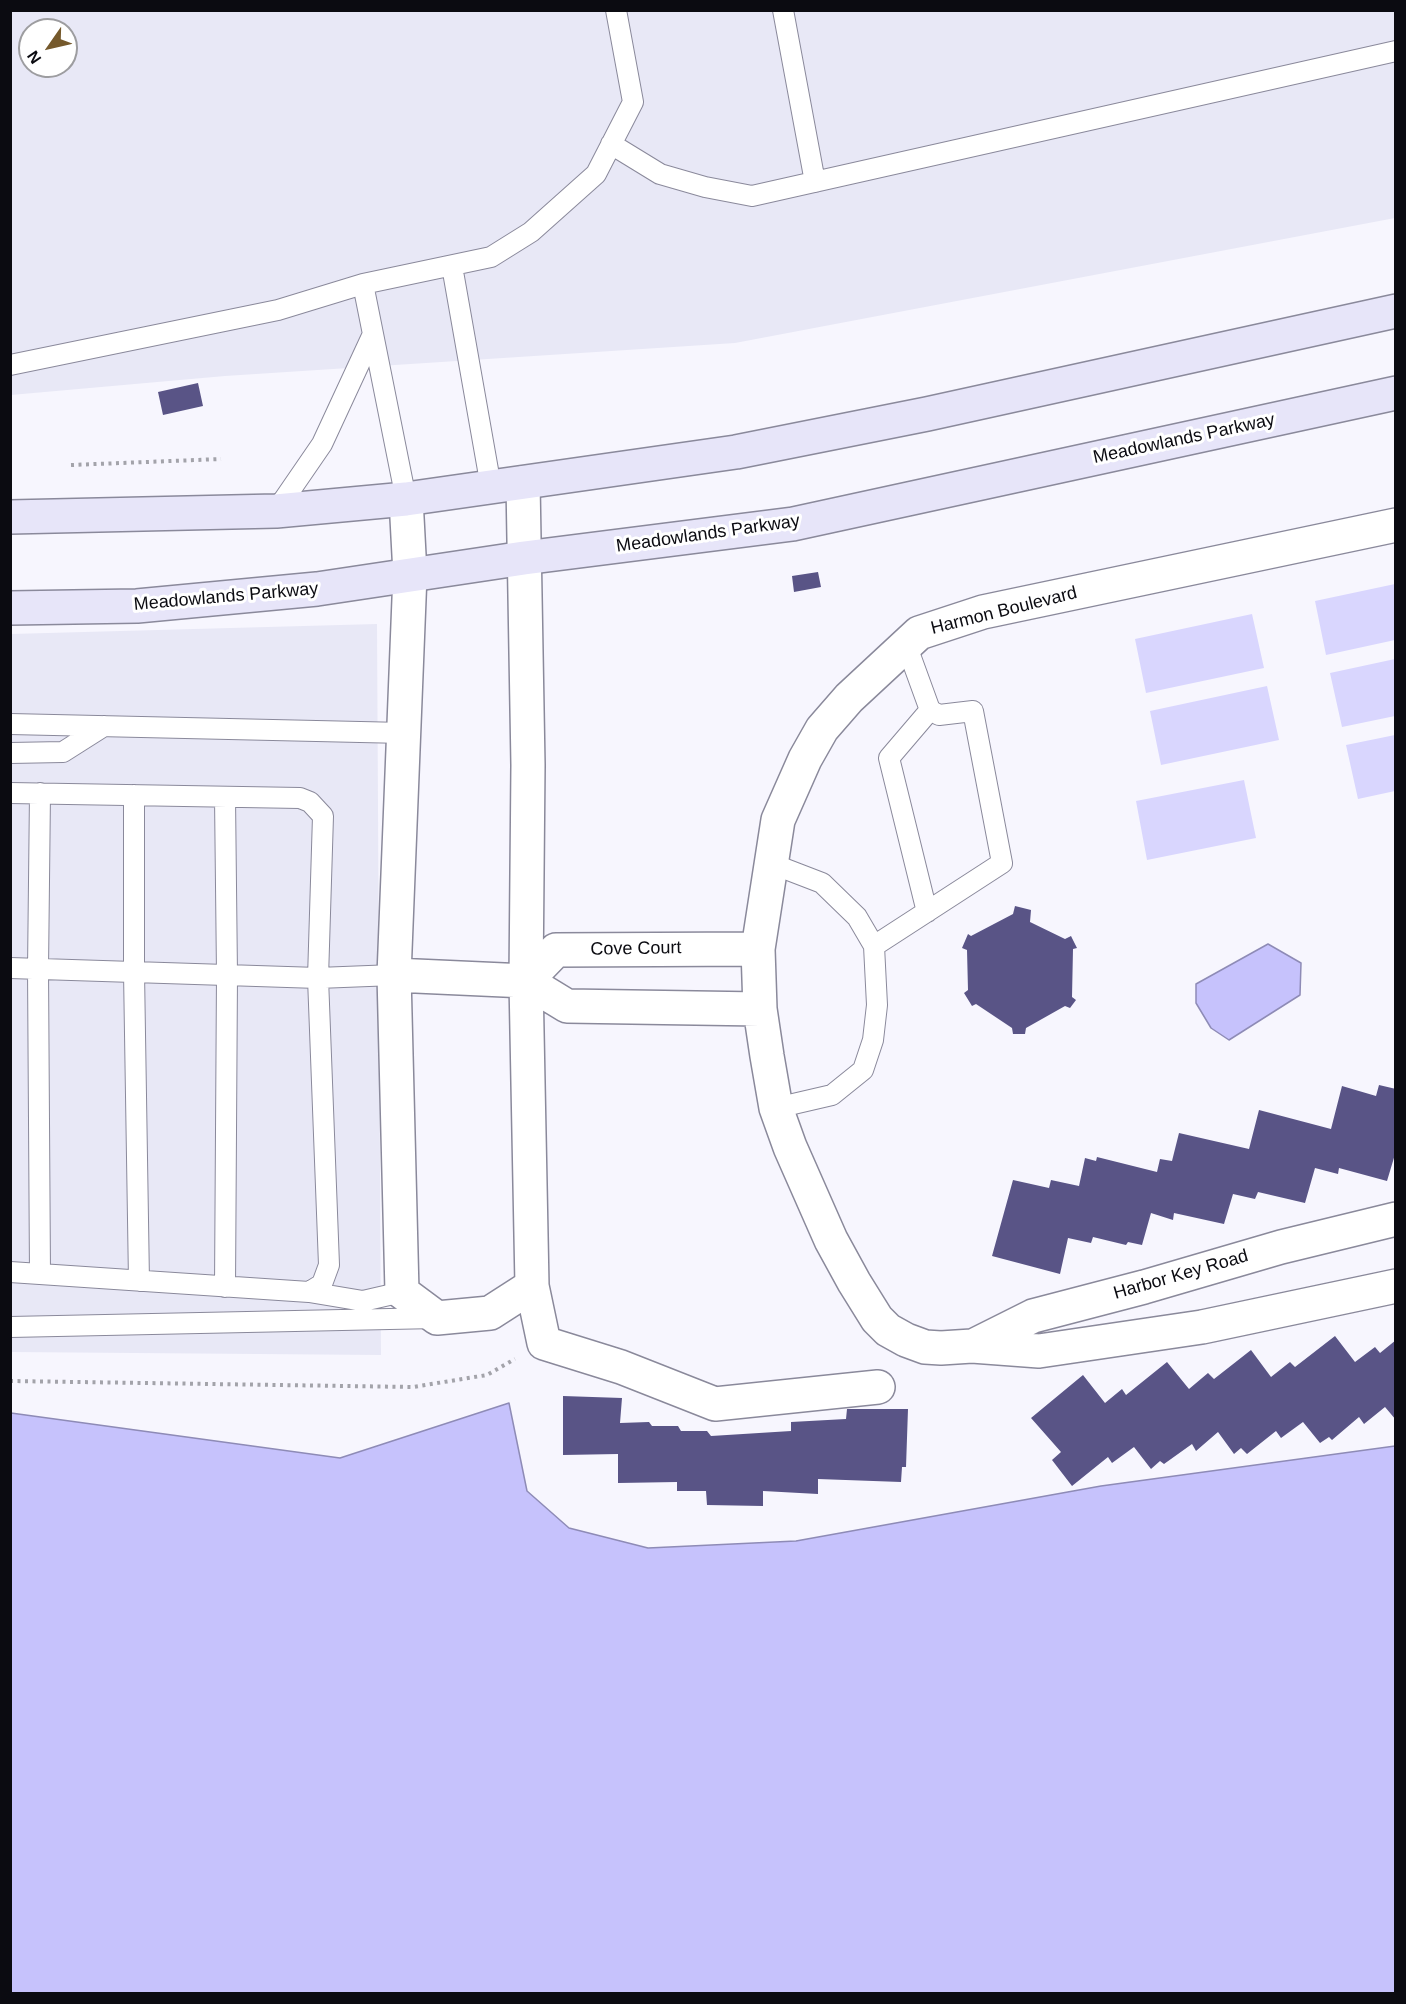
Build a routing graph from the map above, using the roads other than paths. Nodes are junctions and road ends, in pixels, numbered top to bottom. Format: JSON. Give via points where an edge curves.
{"nodes":[{"id":1,"x":616,"y":10,"type":"edge"},
{"id":2,"x":783,"y":10,"type":"edge"},
{"id":3,"x":1395,"y":51,"type":"edge"},
{"id":4,"x":611,"y":144,"type":"junction"},
{"id":5,"x":815,"y":182,"type":"junction"},
{"id":6,"x":452,"y":266,"type":"junction"},
{"id":7,"x":363,"y":284,"type":"junction"},
{"id":8,"x":1395,"y":311,"type":"edge"},
{"id":9,"x":373,"y":334,"type":"junction"},
{"id":10,"x":10,"y":365,"type":"edge"},
{"id":11,"x":1395,"y":393,"type":"edge"},
{"id":12,"x":523,"y":483,"type":"junction"},
{"id":13,"x":491,"y":487,"type":"junction"},
{"id":14,"x":406,"y":499,"type":"junction"},
{"id":15,"x":276,"y":511,"type":"junction"},
{"id":16,"x":10,"y":517,"type":"edge"},
{"id":17,"x":1395,"y":525,"type":"edge"},
{"id":18,"x":524,"y":558,"type":"junction"},
{"id":19,"x":410,"y":574,"type":"junction"},
{"id":20,"x":10,"y":608,"type":"edge"},
{"id":21,"x":906,"y":644,"type":"junction"},
{"id":22,"x":930,"y":710,"type":"junction"},
{"id":23,"x":10,"y":724,"type":"edge"},
{"id":24,"x":104,"y":726,"type":"junction"},
{"id":25,"x":404,"y":733,"type":"junction"},
{"id":26,"x":10,"y":753,"type":"edge"},
{"id":27,"x":10,"y":793,"type":"edge"},
{"id":28,"x":40,"y":793,"type":"junction"},
{"id":29,"x":134,"y":795,"type":"junction"},
{"id":30,"x":225,"y":797,"type":"junction"},
{"id":31,"x":770,"y":863,"type":"junction"},
{"id":32,"x":927,"y":912,"type":"junction"},
{"id":33,"x":874,"y":946,"type":"junction"},
{"id":34,"x":758,"y":949,"type":"junction"},
{"id":35,"x":10,"y":968,"type":"edge"},
{"id":36,"x":38,"y":969,"type":"junction"},
{"id":37,"x":134,"y":972,"type":"junction"},
{"id":38,"x":227,"y":975,"type":"junction"},
{"id":39,"x":394,"y":975,"type":"junction"},
{"id":40,"x":318,"y":978,"type":"junction"},
{"id":41,"x":526,"y":981,"type":"junction"},
{"id":42,"x":760,"y":1009,"type":"junction"},
{"id":43,"x":777,"y":1108,"type":"junction"},
{"id":44,"x":1395,"y":1219,"type":"edge"},
{"id":45,"x":10,"y":1272,"type":"edge"},
{"id":46,"x":40,"y":1274,"type":"junction"},
{"id":47,"x":139,"y":1281,"type":"junction"},
{"id":48,"x":532,"y":1286,"type":"junction"},
{"id":49,"x":1395,"y":1286,"type":"edge"},
{"id":50,"x":225,"y":1287,"type":"junction"},
{"id":51,"x":309,"y":1292,"type":"junction"},
{"id":52,"x":402,"y":1292,"type":"junction"},
{"id":53,"x":10,"y":1311,"type":"edge"},
{"id":54,"x":437,"y":1318,"type":"junction"},
{"id":55,"x":42,"y":1326,"type":"junction"},
{"id":56,"x":10,"y":1327,"type":"edge"},
{"id":57,"x":972,"y":1346,"type":"junction"},
{"id":58,"x":878,"y":1387,"type":"dead end"}],
"edges":[{"from":1,"to":4,"type":"lane","via":[[633,102]]},
{"from":2,"to":5,"type":"lane"},
{"from":3,"to":5,"type":"lane"},
{"from":4,"to":5,"type":"lane","via":[[660,174],[752,196]]},
{"from":4,"to":6,"type":"lane","via":[[596,174],[531,232],[491,257]]},
{"from":6,"to":7,"type":"lane"},
{"from":6,"to":13,"type":"lane"},
{"from":7,"to":9,"type":"lane"},
{"from":7,"to":10,"type":"lane","via":[[278,310]]},
{"from":8,"to":12,"type":"main road","via":[[736,452]]},
{"from":9,"to":14,"type":"lane"},
{"from":9,"to":15,"type":"lane","via":[[322,444]]},
{"from":11,"to":18,"type":"main road","name":"Meadowlands Parkway","via":[[793,524]]},
{"from":12,"to":13,"type":"main road"},
{"from":12,"to":18,"type":"street"},
{"from":13,"to":14,"type":"main road"},
{"from":14,"to":15,"type":"main road"},
{"from":14,"to":19,"type":"street"},
{"from":15,"to":16,"type":"main road"},
{"from":17,"to":21,"type":"street","name":"Harmon Boulevard","via":[[983,612],[919,633]]},
{"from":18,"to":19,"type":"main road","name":"Meadowlands Parkway"},
{"from":18,"to":41,"type":"street","via":[[528,765]]},
{"from":19,"to":20,"type":"main road","name":"Meadowlands Parkway","via":[[318,589],[137,606]]},
{"from":19,"to":25,"type":"street"},
{"from":21,"to":22,"type":"lane"},
{"from":21,"to":31,"type":"street","name":"Harmon Boulevard","via":[[822,729],[778,820]]},
{"from":22,"to":32,"type":"lane","via":[[889,758]]},
{"from":22,"to":32,"type":"lane","via":[[939,715],[973,711],[1002,863]]},
{"from":23,"to":24,"type":"lane"},
{"from":24,"to":25,"type":"lane"},
{"from":24,"to":26,"type":"lane","via":[[63,752]]},
{"from":25,"to":39,"type":"street"},
{"from":27,"to":28,"type":"lane"},
{"from":28,"to":29,"type":"lane"},
{"from":28,"to":36,"type":"lane"},
{"from":29,"to":30,"type":"lane"},
{"from":29,"to":37,"type":"lane"},
{"from":30,"to":38,"type":"lane"},
{"from":30,"to":40,"type":"lane","via":[[300,798],[310,802],[323,816]]},
{"from":31,"to":33,"type":"lane","via":[[822,883],[857,917]]},
{"from":31,"to":34,"type":"street","name":"Harmon Boulevard"},
{"from":32,"to":33,"type":"lane"},
{"from":33,"to":43,"type":"lane","via":[[877,1005],[873,1040],[863,1070],[832,1095]]},
{"from":34,"to":41,"type":"street","name":"Cove Court","via":[[556,950]]},
{"from":34,"to":42,"type":"street","name":"Harmon Boulevard"},
{"from":35,"to":36,"type":"lane"},
{"from":36,"to":37,"type":"lane"},
{"from":36,"to":46,"type":"lane"},
{"from":37,"to":38,"type":"lane"},
{"from":37,"to":47,"type":"lane"},
{"from":38,"to":40,"type":"lane"},
{"from":38,"to":50,"type":"lane"},
{"from":39,"to":40,"type":"lane"},
{"from":39,"to":41,"type":"street"},
{"from":39,"to":52,"type":"street"},
{"from":40,"to":51,"type":"lane","via":[[328,1265],[322,1284]]},
{"from":41,"to":42,"type":"street","via":[[567,1006]]},
{"from":41,"to":48,"type":"street"},
{"from":42,"to":43,"type":"street","name":"Harmon Boulevard"},
{"from":43,"to":57,"type":"street","name":"Harbor Key Road","via":[[790,1148],[831,1240],[877,1319],[888,1330],[925,1347]]},
{"from":44,"to":57,"type":"street","name":"Harbor Key Road","via":[[1033,1316]]},
{"from":45,"to":46,"type":"lane"},
{"from":46,"to":47,"type":"lane"},
{"from":47,"to":50,"type":"lane"},
{"from":48,"to":54,"type":"street","via":[[490,1313]]},
{"from":48,"to":58,"type":"street","via":[[544,1343],[621,1367],[715,1404]]},
{"from":49,"to":57,"type":"street","name":"Harbor Key Road","via":[[1202,1327],[1039,1351]]},
{"from":50,"to":51,"type":"lane"},
{"from":51,"to":52,"type":"lane","via":[[363,1301]]},
{"from":52,"to":54,"type":"street"},
{"from":53,"to":55,"type":"lane"},
{"from":54,"to":55,"type":"lane"},
{"from":55,"to":56,"type":"lane"}]}
